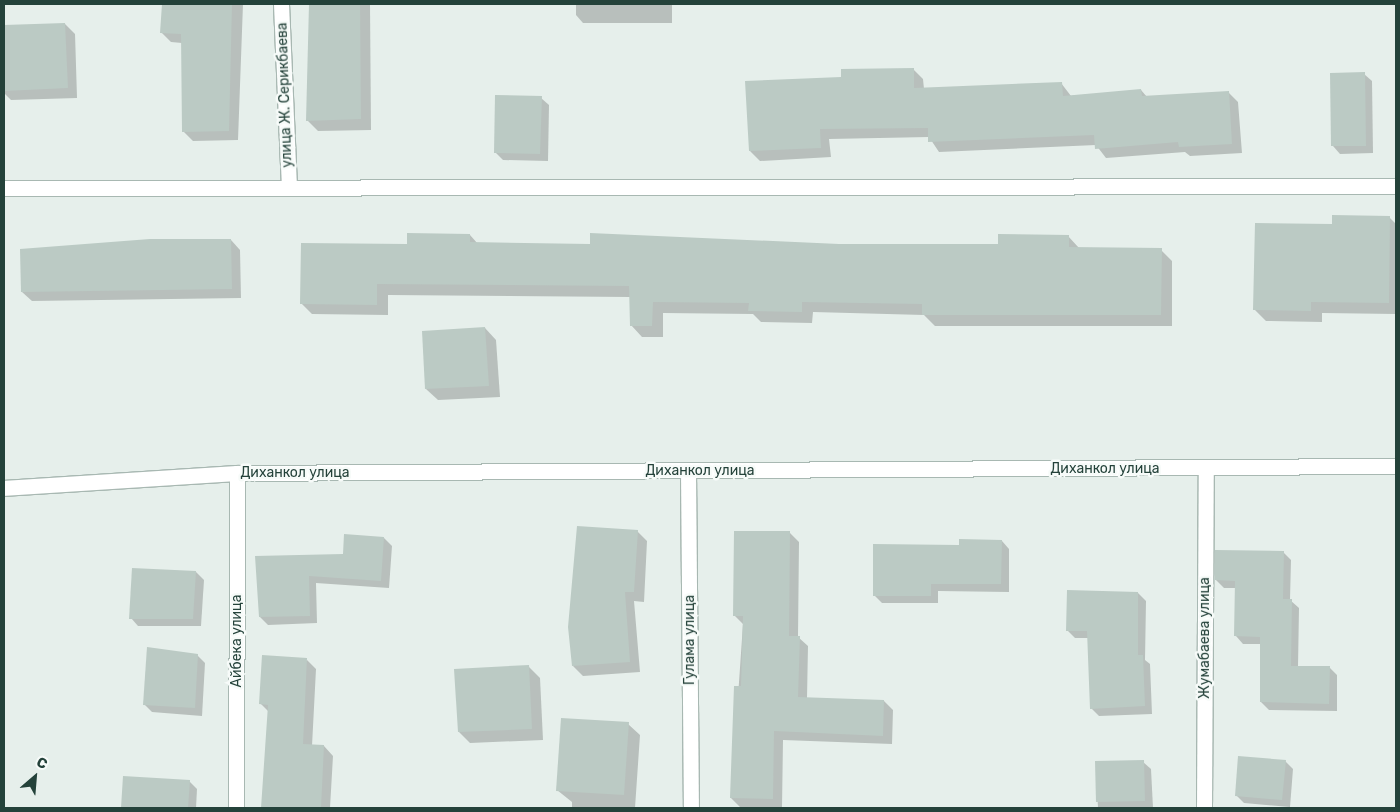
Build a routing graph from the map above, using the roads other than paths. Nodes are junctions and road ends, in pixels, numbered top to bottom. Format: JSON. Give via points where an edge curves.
{"nodes":[{"id":1,"x":281,"y":4,"type":"edge"},
{"id":2,"x":289,"y":186,"type":"junction"},
{"id":3,"x":1396,"y":186,"type":"edge"},
{"id":4,"x":4,"y":188,"type":"edge"},
{"id":5,"x":1396,"y":466,"type":"edge"},
{"id":6,"x":1206,"y":468,"type":"junction"},
{"id":7,"x":688,"y":471,"type":"junction"},
{"id":8,"x":237,"y":473,"type":"junction"},
{"id":9,"x":4,"y":488,"type":"edge"},
{"id":10,"x":236,"y":808,"type":"edge"},
{"id":11,"x":691,"y":808,"type":"edge"},
{"id":12,"x":1204,"y":808,"type":"edge"}],
"edges":[{"from":1,"to":2,"type":"street","name":"улица Ж. Серикбаева"},
{"from":2,"to":3,"type":"street"},
{"from":2,"to":4,"type":"street"},
{"from":5,"to":6,"type":"street","name":"Диханкол улица"},
{"from":6,"to":7,"type":"street","name":"Диханкол улица"},
{"from":6,"to":12,"type":"street","name":"Жумабаева улица"},
{"from":7,"to":8,"type":"street","name":"Диханкол улица"},
{"from":7,"to":11,"type":"street","name":"Гулама улица"},
{"from":8,"to":9,"type":"street","name":"Диханкол улица"},
{"from":8,"to":10,"type":"street","name":"Айбека улица"}]}
